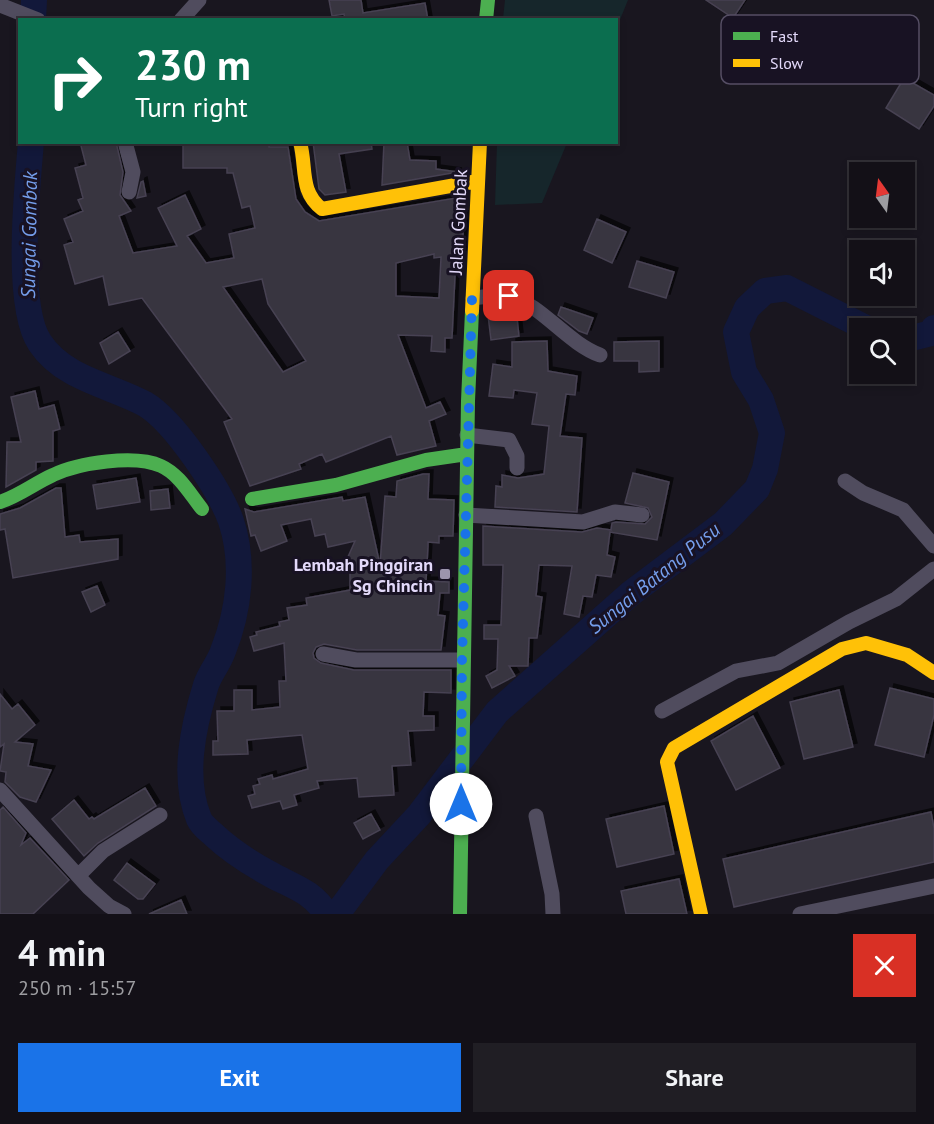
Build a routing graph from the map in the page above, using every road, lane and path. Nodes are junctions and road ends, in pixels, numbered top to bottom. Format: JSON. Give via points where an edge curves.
{"nodes":[{"id":1,"x":199,"y":0,"type":"edge"},
{"id":2,"x":488,"y":0,"type":"edge"},
{"id":3,"x":0,"y":6,"type":"edge"},
{"id":4,"x":33,"y":18,"type":"edge"},
{"id":5,"x":183,"y":18,"type":"edge"},
{"id":6,"x":486,"y":18,"type":"edge"},
{"id":7,"x":126,"y":144,"type":"edge"},
{"id":8,"x":300,"y":144,"type":"edge"},
{"id":9,"x":480,"y":144,"type":"edge"},
{"id":10,"x":478,"y":181,"type":"junction"},
{"id":11,"x":129,"y":192,"type":"dead end"},
{"id":12,"x":472,"y":298,"type":"junction"},
{"id":13,"x":600,"y":356,"type":"dead end"},
{"id":14,"x":467,"y":435,"type":"junction"},
{"id":15,"x":467,"y":454,"type":"junction"},
{"id":16,"x":517,"y":468,"type":"dead end"},
{"id":17,"x":845,"y":481,"type":"dead end"},
{"id":18,"x":252,"y":499,"type":"dead end"},
{"id":19,"x":0,"y":502,"type":"edge"},
{"id":20,"x":202,"y":509,"type":"dead end"},
{"id":21,"x":465,"y":515,"type":"junction"},
{"id":22,"x":642,"y":515,"type":"dead end"},
{"id":23,"x":934,"y":546,"type":"edge"},
{"id":24,"x":934,"y":569,"type":"edge"},
{"id":25,"x":323,"y":654,"type":"dead end"},
{"id":26,"x":462,"y":660,"type":"junction"},
{"id":27,"x":934,"y":673,"type":"edge"},
{"id":28,"x":662,"y":711,"type":"dead end"},
{"id":29,"x":0,"y":789,"type":"edge"},
{"id":30,"x":160,"y":814,"type":"dead end"},
{"id":31,"x":536,"y":816,"type":"dead end"},
{"id":32,"x":79,"y":875,"type":"junction"},
{"id":33,"x":934,"y":886,"type":"edge"},
{"id":34,"x":124,"y":914,"type":"edge"},
{"id":35,"x":460,"y":914,"type":"edge"},
{"id":36,"x":553,"y":914,"type":"edge"},
{"id":37,"x":701,"y":914,"type":"edge"},
{"id":38,"x":800,"y":914,"type":"edge"}],
"edges":[{"from":1,"to":5,"type":"street"},
{"from":2,"to":6,"type":"street"},
{"from":3,"to":4,"type":"street"},
{"from":7,"to":11,"type":"street","via":[[133,172]]},
{"from":8,"to":10,"type":"street","via":[[304,187],[310,202],[322,208]]},
{"from":9,"to":10,"type":"street","name":"Jalan Gombak"},
{"from":10,"to":12,"type":"street","name":"Jalan Gombak"},
{"from":12,"to":13,"type":"street","via":[[509,296],[524,302],[583,349]]},
{"from":12,"to":14,"type":"street","name":"Jalan Gombak"},
{"from":14,"to":15,"type":"street","name":"Jalan Gombak"},
{"from":14,"to":16,"type":"street","via":[[509,440],[517,456]]},
{"from":15,"to":18,"type":"street","via":[[426,460],[336,485]]},
{"from":15,"to":21,"type":"street","name":"Jalan Gombak"},
{"from":17,"to":23,"type":"street","via":[[863,494],[903,510]]},
{"from":19,"to":20,"type":"street","via":[[56,474],[86,466],[136,461],[159,464],[174,474]]},
{"from":21,"to":22,"type":"street","via":[[583,522],[615,512]]},
{"from":21,"to":26,"type":"street","name":"Jalan Gombak"},
{"from":24,"to":28,"type":"street","via":[[896,599],[778,663],[736,671]]},
{"from":25,"to":26,"type":"street","via":[[356,660]]},
{"from":26,"to":35,"type":"street","name":"Jalan Gombak"},
{"from":27,"to":37,"type":"street","via":[[907,654],[866,643],[842,649],[675,748],[667,762]]},
{"from":29,"to":32,"type":"street"},
{"from":30,"to":32,"type":"street","via":[[103,851]]},
{"from":31,"to":36,"type":"street"},
{"from":32,"to":34,"type":"street","via":[[99,898]]},
{"from":33,"to":38,"type":"street"}]}
